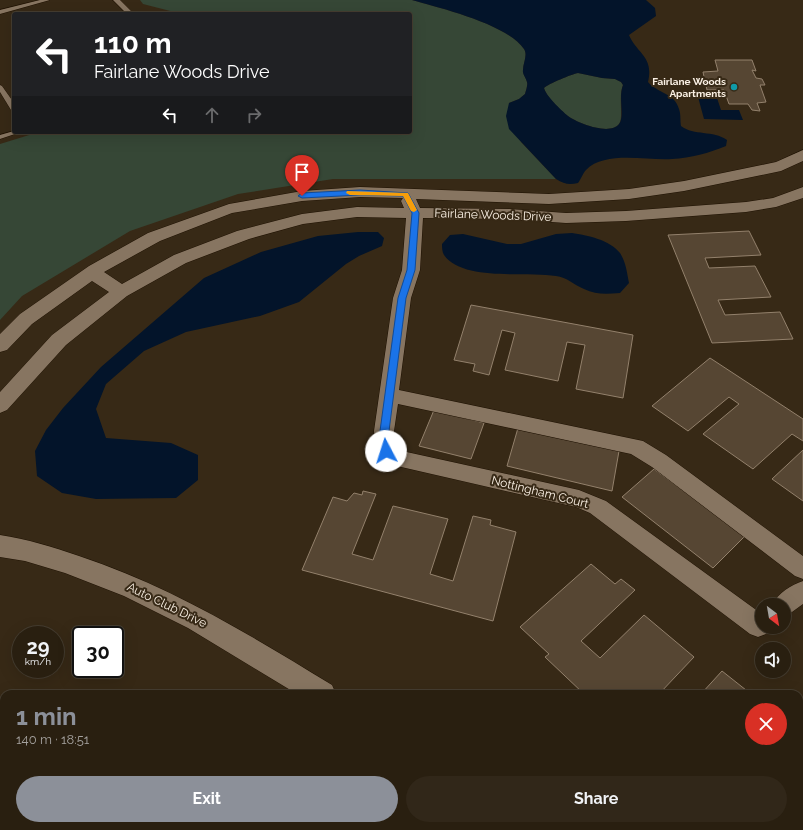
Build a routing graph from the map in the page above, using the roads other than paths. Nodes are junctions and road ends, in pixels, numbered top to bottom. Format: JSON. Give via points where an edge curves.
{"nodes":[{"id":1,"x":47,"y":0,"type":"edge"},
{"id":2,"x":116,"y":0,"type":"edge"},
{"id":3,"x":0,"y":12,"type":"edge"},
{"id":4,"x":129,"y":12,"type":"edge"},
{"id":5,"x":0,"y":87,"type":"edge"},
{"id":6,"x":12,"y":105,"type":"edge"},
{"id":7,"x":12,"y":133,"type":"edge"},
{"id":8,"x":0,"y":137,"type":"edge"},
{"id":9,"x":803,"y":155,"type":"edge"},
{"id":10,"x":803,"y":192,"type":"edge"},
{"id":11,"x":406,"y":194,"type":"junction"},
{"id":12,"x":415,"y":213,"type":"junction"},
{"id":13,"x":92,"y":272,"type":"junction"},
{"id":14,"x":121,"y":292,"type":"junction"},
{"id":15,"x":0,"y":345,"type":"edge"},
{"id":16,"x":390,"y":395,"type":"junction"},
{"id":17,"x":0,"y":405,"type":"edge"},
{"id":18,"x":0,"y":546,"type":"edge"},
{"id":19,"x":803,"y":569,"type":"edge"},
{"id":20,"x":803,"y":591,"type":"edge"},
{"id":21,"x":791,"y":600,"type":"edge"},
{"id":22,"x":755,"y":624,"type":"edge"},
{"id":23,"x":315,"y":690,"type":"edge"}],
"edges":[{"from":1,"to":3,"type":"lane"},
{"from":2,"to":4,"type":"lane"},
{"from":5,"to":6,"type":"lane"},
{"from":7,"to":8,"type":"lane"},
{"from":9,"to":11,"type":"street","name":"Fairlane Woods Drive","via":[[782,166],[684,186],[629,194],[549,199]]},
{"from":10,"to":12,"type":"street","name":"Fairlane Woods Drive","via":[[776,202],[746,207],[626,216],[566,218],[509,214]]},
{"from":11,"to":12,"type":"street","name":"Nottingham Court"},
{"from":11,"to":13,"type":"street","name":"Fairlane Woods Drive","via":[[360,192],[302,196],[229,209],[154,237]]},
{"from":12,"to":14,"type":"street","name":"Fairlane Woods Drive","via":[[357,212],[302,219],[243,234],[180,259]]},
{"from":12,"to":16,"type":"street","name":"Nottingham Court","via":[[411,270],[402,298]]},
{"from":13,"to":14,"type":"street"},
{"from":13,"to":15,"type":"street","name":"Fairlane Woods Drive","via":[[26,318]]},
{"from":14,"to":17,"type":"street","name":"Fairlane Woods Drive","via":[[59,340]]},
{"from":16,"to":19,"type":"street","via":[[636,447],[659,461]]},
{"from":16,"to":22,"type":"street","name":"Nottingham Court","via":[[384,431],[386,451],[397,458],[579,499],[598,507]]},
{"from":18,"to":23,"type":"street","name":"Auto Club Drive","via":[[18,548],[84,568],[140,590],[213,628]]},
{"from":20,"to":21,"type":"street"}]}
